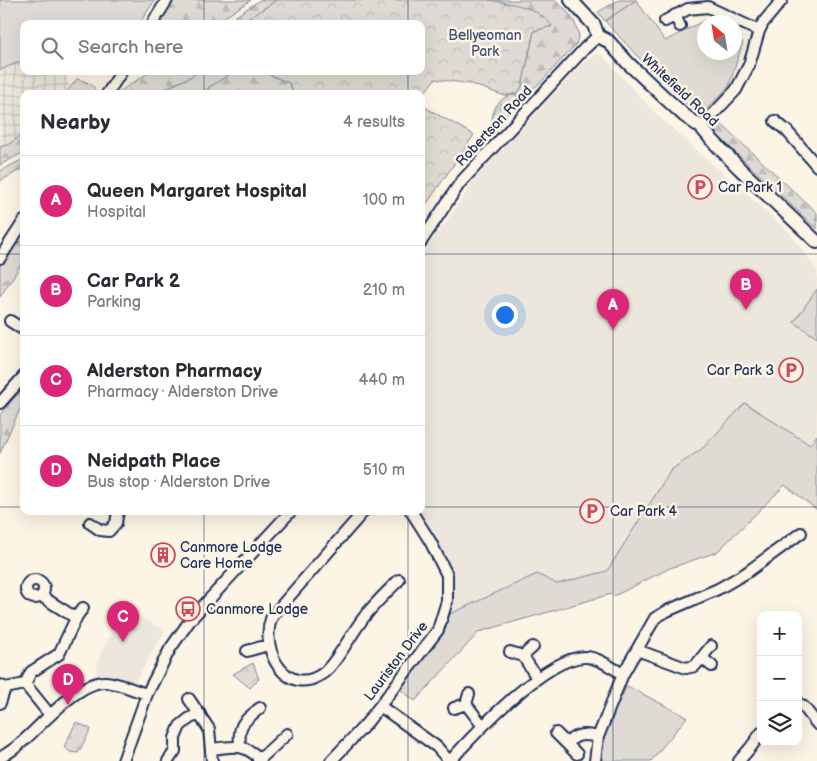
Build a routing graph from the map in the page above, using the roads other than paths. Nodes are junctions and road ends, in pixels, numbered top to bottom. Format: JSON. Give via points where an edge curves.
{"nodes":[{"id":1,"x":167,"y":0,"type":"edge"},
{"id":2,"x":571,"y":0,"type":"edge"},
{"id":3,"x":782,"y":0,"type":"edge"},
{"id":4,"x":676,"y":15,"type":"junction"},
{"id":5,"x":154,"y":20,"type":"edge"},
{"id":6,"x":665,"y":21,"type":"dead end"},
{"id":7,"x":680,"y":26,"type":"dead end"},
{"id":8,"x":759,"y":31,"type":"junction"},
{"id":9,"x":598,"y":36,"type":"junction"},
{"id":10,"x":119,"y":75,"type":"edge"},
{"id":11,"x":109,"y":90,"type":"edge"},
{"id":12,"x":774,"y":121,"type":"dead end"},
{"id":13,"x":701,"y":127,"type":"junction"},
{"id":14,"x":817,"y":166,"type":"edge"},
{"id":15,"x":20,"y":227,"type":"edge"},
{"id":16,"x":425,"y":236,"type":"edge"},
{"id":17,"x":817,"y":242,"type":"edge"},
{"id":18,"x":0,"y":258,"type":"edge"},
{"id":19,"x":10,"y":321,"type":"dead end"},
{"id":20,"x":20,"y":325,"type":"edge"},
{"id":21,"x":20,"y":380,"type":"edge"},
{"id":22,"x":0,"y":403,"type":"edge"},
{"id":23,"x":117,"y":515,"type":"edge"},
{"id":24,"x":287,"y":515,"type":"edge"},
{"id":25,"x":360,"y":515,"type":"edge"},
{"id":26,"x":414,"y":515,"type":"edge"},
{"id":27,"x":90,"y":523,"type":"dead end"},
{"id":28,"x":801,"y":533,"type":"dead end"},
{"id":29,"x":399,"y":580,"type":"dead end"},
{"id":30,"x":41,"y":596,"type":"dead end"},
{"id":31,"x":83,"y":608,"type":"dead end"},
{"id":32,"x":76,"y":618,"type":"junction"},
{"id":33,"x":268,"y":644,"type":"junction"},
{"id":34,"x":711,"y":646,"type":"dead end"},
{"id":35,"x":533,"y":647,"type":"dead end"},
{"id":36,"x":637,"y":650,"type":"junction"},
{"id":37,"x":247,"y":651,"type":"dead end"},
{"id":38,"x":510,"y":652,"type":"dead end"},
{"id":39,"x":523,"y":656,"type":"junction"},
{"id":40,"x":702,"y":658,"type":"junction"},
{"id":41,"x":712,"y":666,"type":"dead end"},
{"id":42,"x":624,"y":674,"type":"junction"},
{"id":43,"x":537,"y":678,"type":"junction"},
{"id":44,"x":25,"y":684,"type":"junction"},
{"id":45,"x":3,"y":686,"type":"edge"},
{"id":46,"x":147,"y":694,"type":"junction"},
{"id":47,"x":189,"y":699,"type":"dead end"},
{"id":48,"x":0,"y":703,"type":"edge"},
{"id":49,"x":380,"y":706,"type":"junction"},
{"id":50,"x":802,"y":706,"type":"edge"},
{"id":51,"x":260,"y":708,"type":"dead end"},
{"id":52,"x":454,"y":708,"type":"dead end"},
{"id":53,"x":200,"y":714,"type":"junction"},
{"id":54,"x":50,"y":715,"type":"junction"},
{"id":55,"x":817,"y":724,"type":"edge"},
{"id":56,"x":482,"y":725,"type":"junction"},
{"id":57,"x":556,"y":733,"type":"dead end"},
{"id":58,"x":287,"y":734,"type":"dead end"},
{"id":59,"x":598,"y":737,"type":"junction"},
{"id":60,"x":757,"y":739,"type":"edge"},
{"id":61,"x":567,"y":744,"type":"junction"},
{"id":62,"x":240,"y":746,"type":"junction"},
{"id":63,"x":212,"y":749,"type":"junction"},
{"id":64,"x":577,"y":754,"type":"dead end"},
{"id":65,"x":0,"y":758,"type":"edge"},
{"id":66,"x":259,"y":760,"type":"edge"},
{"id":67,"x":123,"y":761,"type":"edge"},
{"id":68,"x":168,"y":761,"type":"edge"},
{"id":69,"x":212,"y":761,"type":"edge"},
{"id":70,"x":331,"y":761,"type":"edge"},
{"id":71,"x":449,"y":761,"type":"edge"},
{"id":72,"x":595,"y":761,"type":"edge"},
{"id":73,"x":739,"y":761,"type":"edge"}],
"edges":[{"from":1,"to":5,"type":"street"},
{"from":2,"to":9,"type":"main road","name":"Whitefield Road","via":[[594,25]]},
{"from":3,"to":8,"type":"street"},
{"from":4,"to":6,"type":"street"},
{"from":4,"to":7,"type":"street"},
{"from":4,"to":8,"type":"street","via":[[688,9],[708,7]]},
{"from":8,"to":13,"type":"street","via":[[744,77]]},
{"from":9,"to":13,"type":"main road","name":"Whitefield Road","via":[[608,41],[663,96]]},
{"from":9,"to":16,"type":"street","name":"Robertson Road","via":[[460,184]]},
{"from":10,"to":11,"type":"street"},
{"from":12,"to":14,"type":"street","via":[[790,127]]},
{"from":13,"to":17,"type":"main road","name":"Whitefield Road"},
{"from":15,"to":18,"type":"street"},
{"from":19,"to":20,"type":"street"},
{"from":21,"to":22,"type":"street"},
{"from":23,"to":27,"type":"street","via":[[116,523],[109,531],[100,530]]},
{"from":24,"to":46,"type":"street","via":[[191,619],[170,649]]},
{"from":25,"to":33,"type":"street","via":[[277,610],[271,619]]},
{"from":26,"to":49,"type":"street","name":"Lauriston Drive","via":[[447,576],[447,601],[438,630]]},
{"from":28,"to":36,"type":"street","via":[[746,573],[655,618]]},
{"from":29,"to":33,"type":"street","via":[[366,614],[322,674],[306,680],[288,676],[278,667]]},
{"from":30,"to":32,"type":"street"},
{"from":31,"to":32,"type":"street"},
{"from":32,"to":44,"type":"street","via":[[59,654],[31,672]]},
{"from":33,"to":37,"type":"street"},
{"from":34,"to":40,"type":"street"},
{"from":35,"to":39,"type":"street"},
{"from":36,"to":40,"type":"street","via":[[686,668],[695,666]]},
{"from":36,"to":42,"type":"street"},
{"from":38,"to":39,"type":"street"},
{"from":39,"to":43,"type":"street"},
{"from":40,"to":41,"type":"street"},
{"from":42,"to":43,"type":"street","via":[[586,657],[562,662]]},
{"from":42,"to":59,"type":"street"},
{"from":43,"to":56,"type":"street"},
{"from":44,"to":45,"type":"street"},
{"from":44,"to":54,"type":"street"},
{"from":45,"to":48,"type":"street"},
{"from":46,"to":54,"type":"street","via":[[103,682],[70,698]]},
{"from":46,"to":67,"type":"street"},
{"from":47,"to":53,"type":"street"},
{"from":49,"to":70,"type":"street","name":"Lauriston Drive"},
{"from":49,"to":71,"type":"street","via":[[437,747]]},
{"from":50,"to":55,"type":"street"},
{"from":51,"to":62,"type":"street","via":[[241,724]]},
{"from":52,"to":56,"type":"street","via":[[467,699]]},
{"from":53,"to":63,"type":"street","via":[[209,729]]},
{"from":53,"to":68,"type":"street","via":[[180,726],[175,738],[175,751]]},
{"from":54,"to":65,"type":"street","via":[[23,742]]},
{"from":56,"to":71,"type":"street"},
{"from":57,"to":61,"type":"street"},
{"from":58,"to":66,"type":"street"},
{"from":59,"to":61,"type":"street","via":[[585,734],[570,739]]},
{"from":59,"to":72,"type":"street"},
{"from":60,"to":73,"type":"street"},
{"from":61,"to":64,"type":"street"},
{"from":62,"to":63,"type":"street"},
{"from":62,"to":66,"type":"street"},
{"from":63,"to":69,"type":"street"}]}
